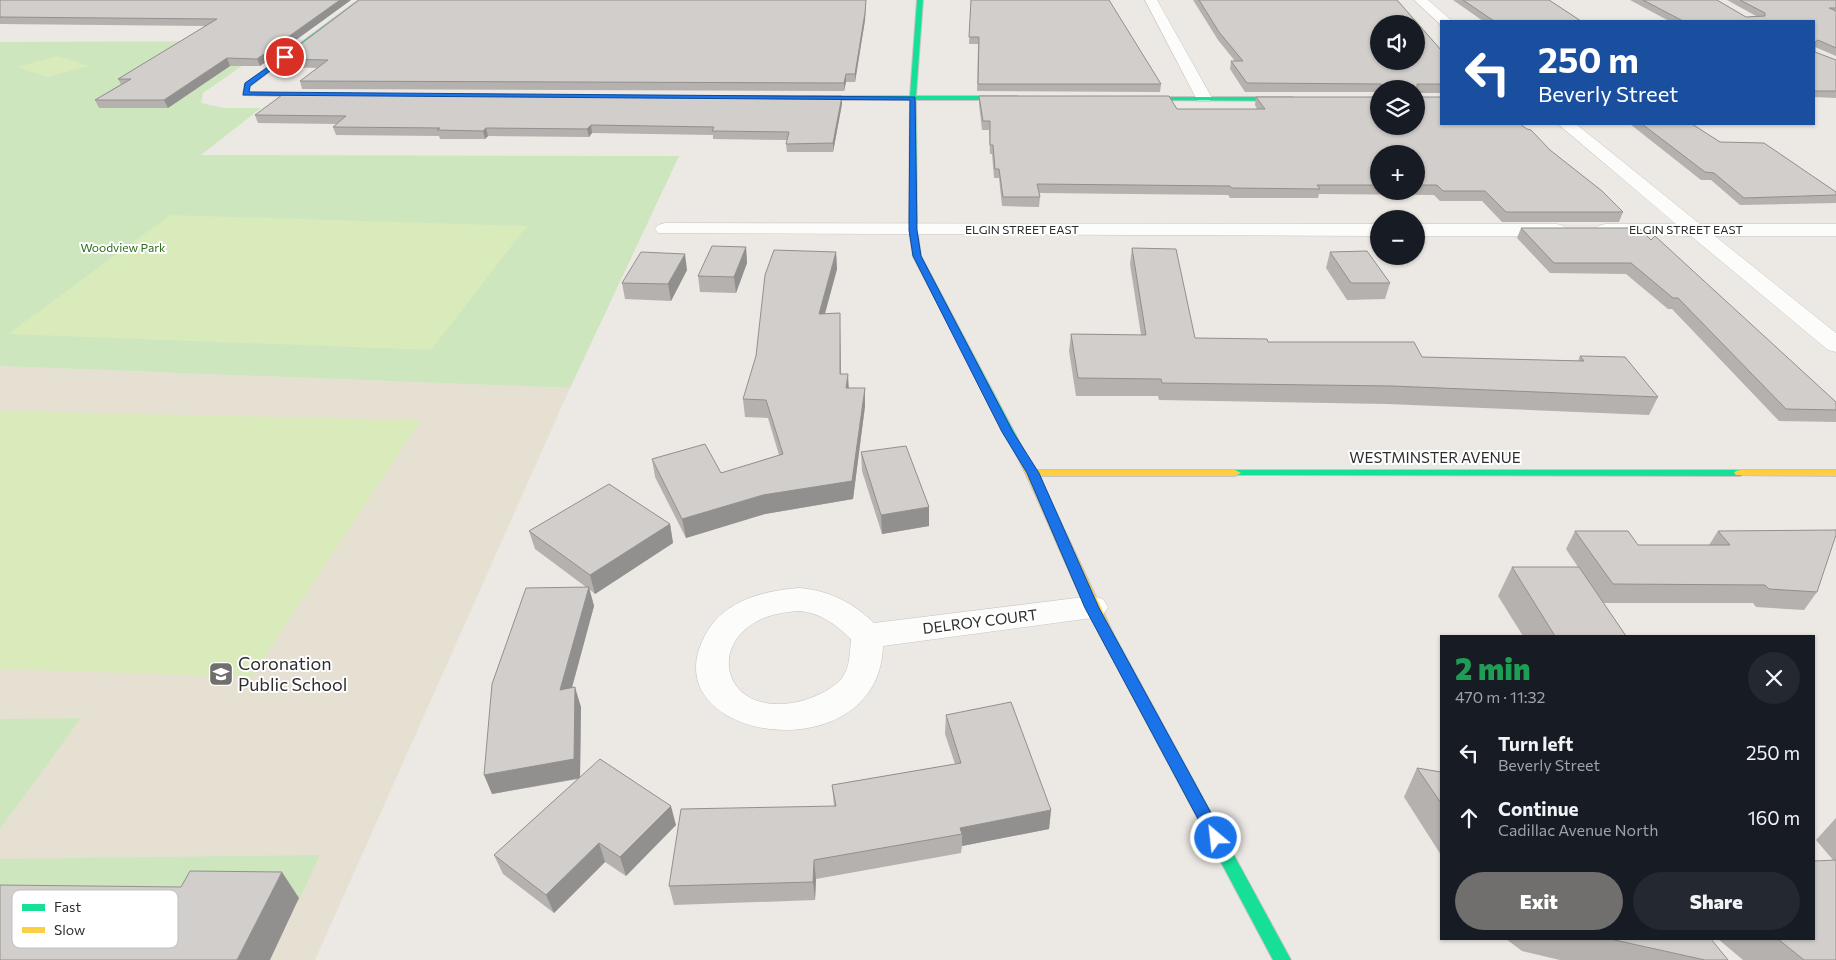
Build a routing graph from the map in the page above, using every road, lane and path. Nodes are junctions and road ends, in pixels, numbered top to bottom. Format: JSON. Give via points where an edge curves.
{"nodes":[{"id":1,"x":362,"y":0,"type":"edge"},
{"id":2,"x":920,"y":0,"type":"edge"},
{"id":3,"x":1151,"y":0,"type":"edge"},
{"id":4,"x":1420,"y":0,"type":"edge"},
{"id":5,"x":1444,"y":20,"type":"edge"},
{"id":6,"x":326,"y":96,"type":"edge"},
{"id":7,"x":793,"y":98,"type":"edge"},
{"id":8,"x":913,"y":98,"type":"junction"},
{"id":9,"x":1025,"y":98,"type":"edge"},
{"id":10,"x":1124,"y":98,"type":"edge"},
{"id":11,"x":1204,"y":98,"type":"junction"},
{"id":12,"x":1301,"y":99,"type":"edge"},
{"id":13,"x":1567,"y":125,"type":"edge"},
{"id":14,"x":665,"y":229,"type":"dead end"},
{"id":15,"x":913,"y":230,"type":"junction"},
{"id":16,"x":1370,"y":230,"type":"edge"},
{"id":17,"x":1425,"y":230,"type":"edge"},
{"id":18,"x":1695,"y":230,"type":"junction"},
{"id":19,"x":1836,"y":230,"type":"edge"},
{"id":20,"x":1836,"y":345,"type":"edge"},
{"id":21,"x":1033,"y":473,"type":"junction"},
{"id":22,"x":1836,"y":473,"type":"edge"},
{"id":23,"x":1092,"y":608,"type":"junction"},
{"id":24,"x":867,"y":636,"type":"junction"},
{"id":25,"x":1282,"y":960,"type":"edge"}],
"edges":[{"from":1,"to":6,"type":"street","via":[[245,89],[246,94],[258,96]]},
{"from":2,"to":8,"type":"street"},
{"from":3,"to":11,"type":"street"},
{"from":4,"to":5,"type":"street"},
{"from":7,"to":8,"type":"street"},
{"from":8,"to":9,"type":"street"},
{"from":8,"to":15,"type":"street"},
{"from":10,"to":11,"type":"street"},
{"from":11,"to":12,"type":"street"},
{"from":13,"to":18,"type":"street"},
{"from":14,"to":15,"type":"street","name":"ELGIN STREET EAST"},
{"from":15,"to":16,"type":"street","name":"ELGIN STREET EAST"},
{"from":15,"to":21,"type":"street","via":[[917,256],[1008,432]]},
{"from":17,"to":18,"type":"street","name":"ELGIN STREET EAST"},
{"from":18,"to":19,"type":"street","name":"ELGIN STREET EAST"},
{"from":18,"to":20,"type":"street"},
{"from":21,"to":22,"type":"street","name":"WESTMINSTER AVENUE"},
{"from":21,"to":23,"type":"street"},
{"from":23,"to":24,"type":"street","name":"DELROY COURT"},
{"from":23,"to":25,"type":"street"},
{"from":24,"to":24,"type":"street","via":[[845,614],[815,602],[789,600],[752,609],[731,623],[717,640],[710,663],[715,683],[729,701],[751,713],[779,718],[816,712],[842,700],[859,682],[866,665]]}]}
